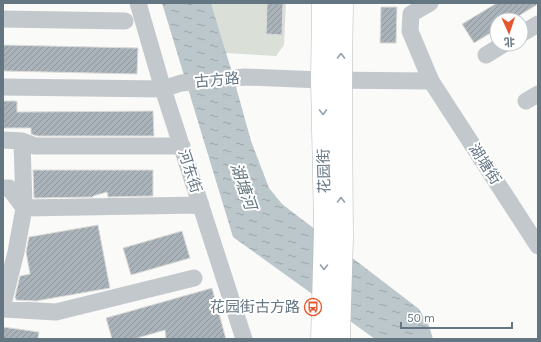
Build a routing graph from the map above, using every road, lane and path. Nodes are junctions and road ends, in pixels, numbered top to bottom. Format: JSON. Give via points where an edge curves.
{"nodes":[{"id":1,"x":138,"y":3,"type":"edge"},
{"id":2,"x":323,"y":3,"type":"edge"},
{"id":3,"x":342,"y":3,"type":"edge"},
{"id":4,"x":430,"y":3,"type":"edge"},
{"id":5,"x":3,"y":19,"type":"edge"},
{"id":6,"x":125,"y":21,"type":"dead end"},
{"id":7,"x":538,"y":24,"type":"edge"},
{"id":8,"x":529,"y":29,"type":"edge"},
{"id":9,"x":491,"y":52,"type":"edge"},
{"id":10,"x":486,"y":55,"type":"dead end"},
{"id":11,"x":331,"y":80,"type":"junction"},
{"id":12,"x":432,"y":81,"type":"junction"},
{"id":13,"x":3,"y":87,"type":"edge"},
{"id":14,"x":164,"y":89,"type":"junction"},
{"id":15,"x":3,"y":140,"type":"edge"},
{"id":16,"x":22,"y":141,"type":"junction"},
{"id":17,"x":182,"y":146,"type":"junction"},
{"id":18,"x":3,"y":188,"type":"edge"},
{"id":19,"x":201,"y":205,"type":"junction"},
{"id":20,"x":24,"y":208,"type":"junction"},
{"id":21,"x":538,"y":246,"type":"edge"},
{"id":22,"x":9,"y":252,"type":"edge"},
{"id":23,"x":194,"y":278,"type":"dead end"},
{"id":24,"x":3,"y":304,"type":"edge"},
{"id":25,"x":3,"y":309,"type":"edge"},
{"id":26,"x":331,"y":336,"type":"edge"},
{"id":27,"x":244,"y":339,"type":"edge"}],
"edges":[{"from":1,"to":14,"type":"street","name":"河东街"},
{"from":2,"to":11,"type":"main road","name":"花园街"},
{"from":11,"to":3,"type":"main road","name":"花园街","one_way":true},
{"from":4,"to":12,"type":"street","name":"湖塘街","via":[[411,14],[410,31]]},
{"from":5,"to":6,"type":"street"},
{"from":7,"to":8,"type":"street"},
{"from":9,"to":10,"type":"street"},
{"from":11,"to":12,"type":"street","name":"古方路"},
{"from":11,"to":14,"type":"street","name":"古方路","via":[[245,77],[181,83]]},
{"from":11,"to":26,"type":"main road","name":"花园街"},
{"from":12,"to":21,"type":"street","name":"湖塘街"},
{"from":13,"to":14,"type":"street","name":"古方路"},
{"from":14,"to":17,"type":"street","name":"河东街"},
{"from":15,"to":16,"type":"street"},
{"from":16,"to":17,"type":"street","via":[[35,146]]},
{"from":16,"to":20,"type":"street"},
{"from":17,"to":19,"type":"street","name":"河东街"},
{"from":18,"to":20,"type":"street","via":[[9,188]]},
{"from":19,"to":20,"type":"street"},
{"from":19,"to":27,"type":"street","name":"河东街"},
{"from":20,"to":22,"type":"street"},
{"from":22,"to":24,"type":"street"},
{"from":23,"to":25,"type":"street","via":[[56,312]]}]}
